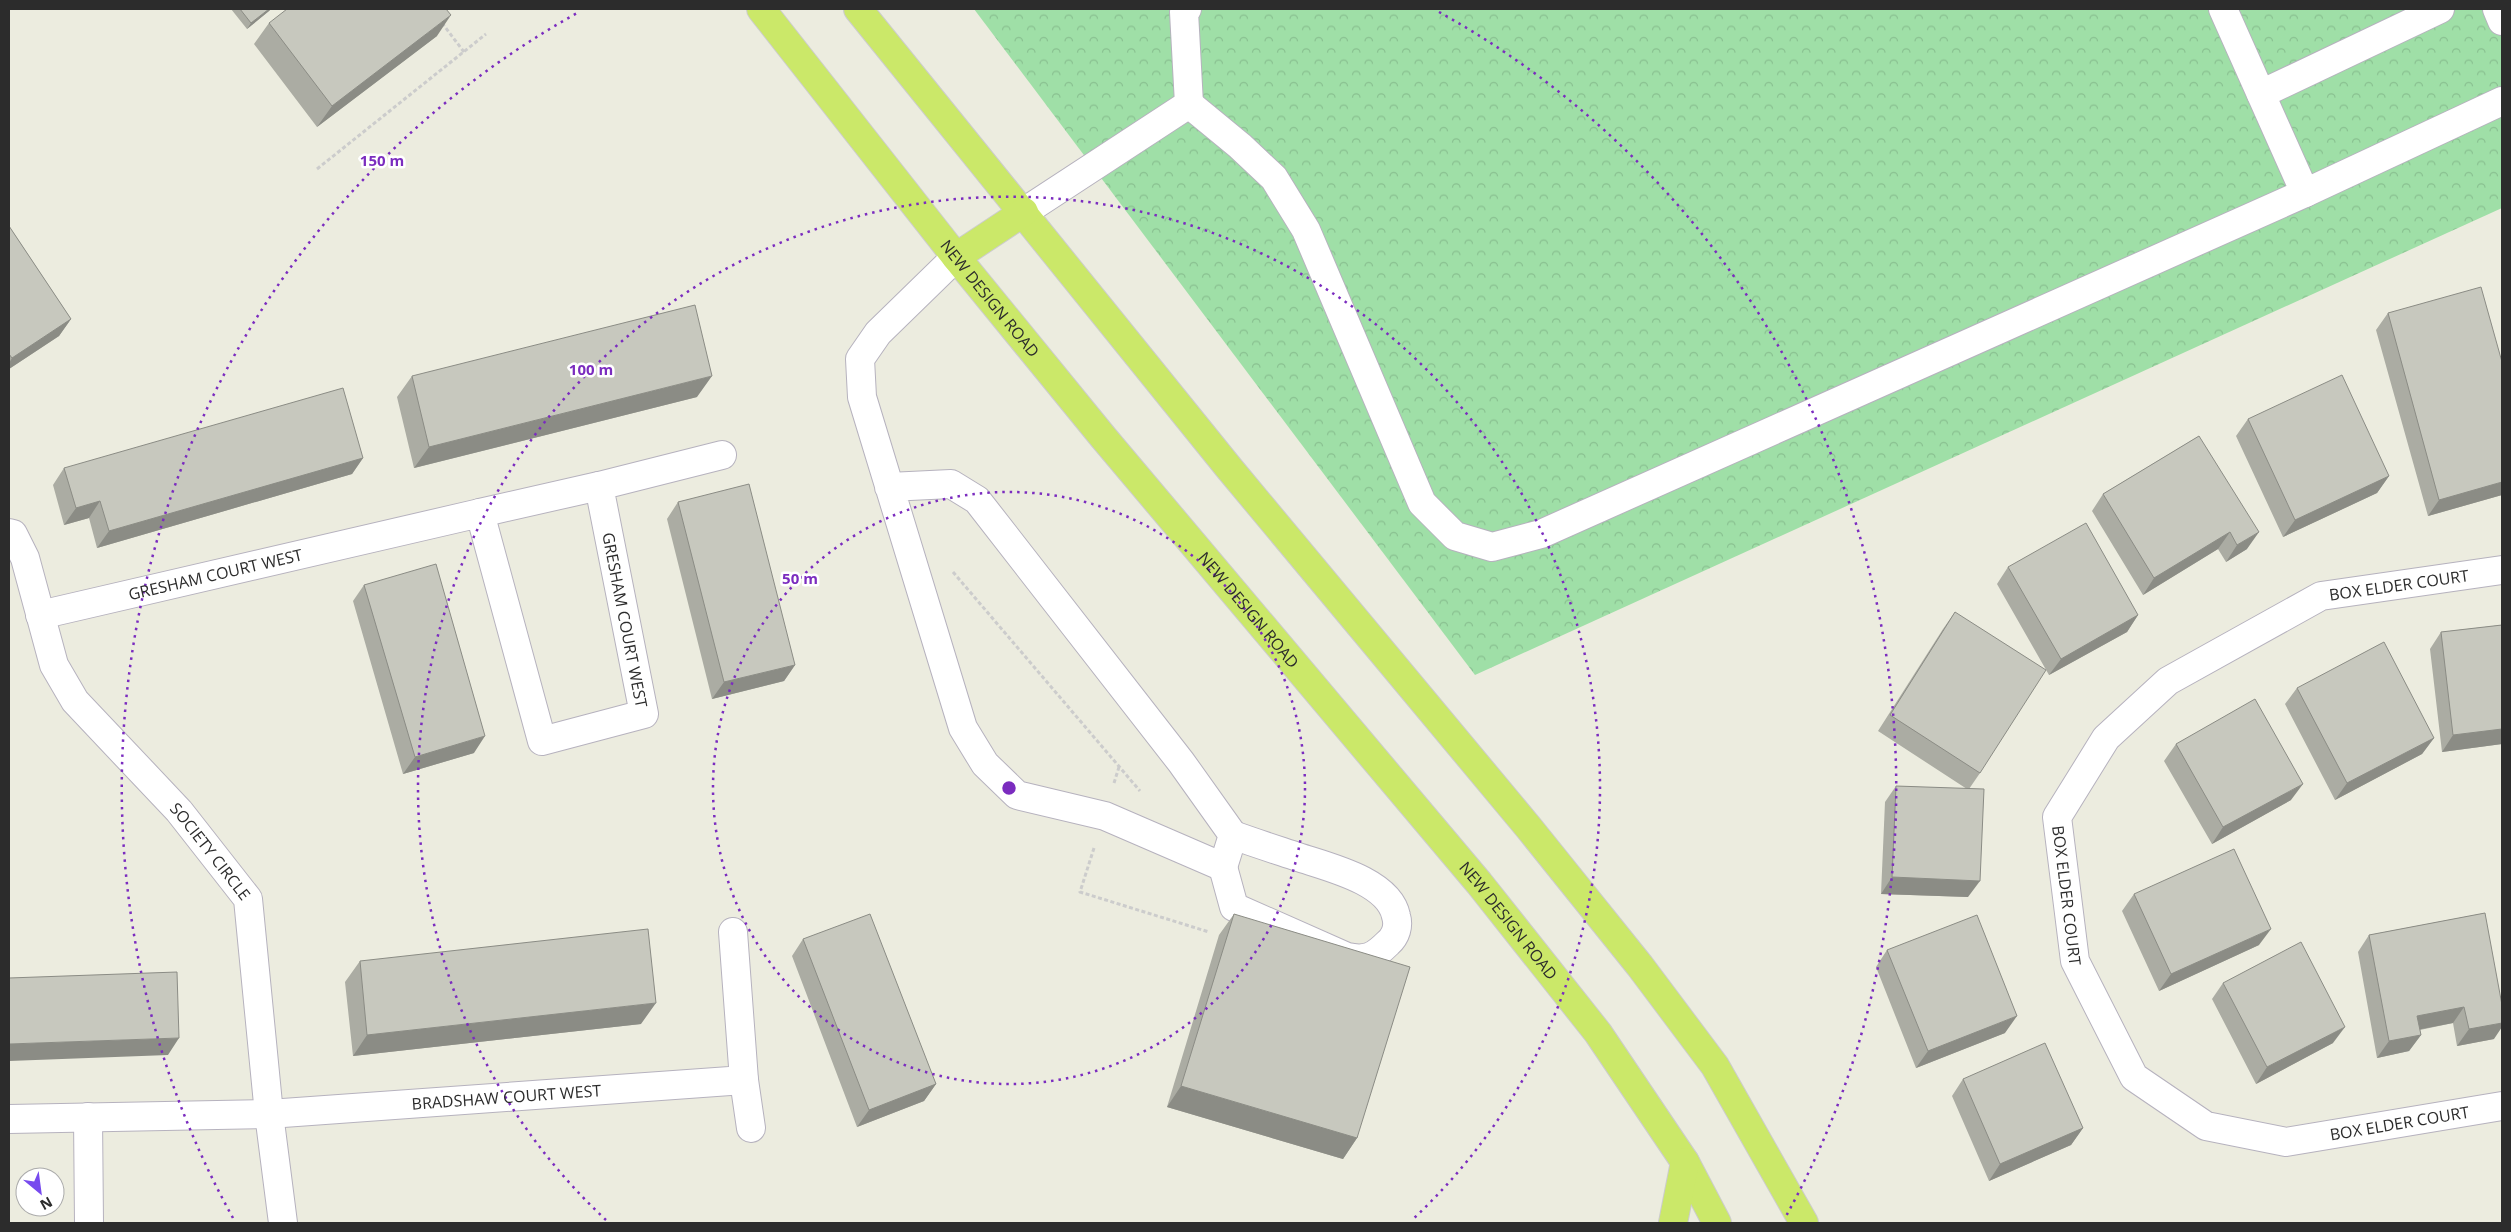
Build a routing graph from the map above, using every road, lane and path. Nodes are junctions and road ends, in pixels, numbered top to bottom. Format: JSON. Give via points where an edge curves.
{"nodes":[{"id":1,"x":761,"y":9,"type":"edge"},
{"id":2,"x":858,"y":9,"type":"edge"},
{"id":3,"x":1187,"y":9,"type":"edge"},
{"id":4,"x":2223,"y":9,"type":"edge"},
{"id":5,"x":2440,"y":9,"type":"edge"},
{"id":6,"x":2497,"y":9,"type":"edge"},
{"id":7,"x":436,"y":16,"type":"edge"},
{"id":8,"x":2502,"y":21,"type":"edge"},
{"id":9,"x":486,"y":34,"type":"dead end"},
{"id":10,"x":464,"y":52,"type":"junction"},
{"id":11,"x":2261,"y":94,"type":"junction"},
{"id":12,"x":2502,"y":101,"type":"edge"},
{"id":13,"x":1189,"y":104,"type":"junction"},
{"id":14,"x":317,"y":169,"type":"dead end"},
{"id":15,"x":2305,"y":193,"type":"junction"},
{"id":16,"x":1024,"y":212,"type":"junction"},
{"id":17,"x":956,"y":257,"type":"junction"},
{"id":18,"x":722,"y":455,"type":"dead end"},
{"id":19,"x":599,"y":486,"type":"junction"},
{"id":20,"x":889,"y":487,"type":"junction"},
{"id":21,"x":480,"y":513,"type":"junction"},
{"id":22,"x":9,"y":533,"type":"edge"},
{"id":23,"x":950,"y":568,"type":"dead end"},
{"id":24,"x":2502,"y":570,"type":"edge"},
{"id":25,"x":40,"y":615,"type":"junction"},
{"id":26,"x":1119,"y":766,"type":"junction"},
{"id":27,"x":1142,"y":794,"type":"dead end"},
{"id":28,"x":1105,"y":816,"type":"junction"},
{"id":29,"x":1233,"y":835,"type":"junction"},
{"id":30,"x":1224,"y":867,"type":"junction"},
{"id":31,"x":733,"y":932,"type":"dead end"},
{"id":32,"x":1210,"y":932,"type":"dead end"},
{"id":33,"x":744,"y":1080,"type":"junction"},
{"id":34,"x":2502,"y":1106,"type":"edge"},
{"id":35,"x":269,"y":1114,"type":"junction"},
{"id":36,"x":88,"y":1117,"type":"junction"},
{"id":37,"x":9,"y":1119,"type":"edge"},
{"id":38,"x":751,"y":1128,"type":"dead end"},
{"id":39,"x":1685,"y":1162,"type":"junction"},
{"id":40,"x":89,"y":1223,"type":"edge"},
{"id":41,"x":283,"y":1223,"type":"edge"},
{"id":42,"x":1673,"y":1223,"type":"edge"},
{"id":43,"x":1717,"y":1223,"type":"edge"},
{"id":44,"x":1804,"y":1223,"type":"edge"}],
"edges":[{"from":1,"to":17,"type":"main road","name":"NEW DESIGN ROAD"},
{"from":2,"to":16,"type":"main road"},
{"from":3,"to":13,"type":"street","via":[[1184,12]]},
{"from":4,"to":11,"type":"street"},
{"from":5,"to":11,"type":"street"},
{"from":6,"to":8,"type":"street"},
{"from":7,"to":10,"type":"path"},
{"from":9,"to":10,"type":"path"},
{"from":10,"to":14,"type":"path"},
{"from":11,"to":15,"type":"street"},
{"from":12,"to":15,"type":"street"},
{"from":13,"to":15,"type":"street","via":[[1274,178],[1306,230],[1422,503],[1455,536],[1492,547],[1541,534]]},
{"from":13,"to":16,"type":"street"},
{"from":16,"to":17,"type":"main road"},
{"from":16,"to":44,"type":"main road","via":[[1640,966],[1714,1066]]},
{"from":17,"to":20,"type":"street","via":[[878,334],[860,359],[862,397]]},
{"from":17,"to":39,"type":"main road","name":"NEW DESIGN ROAD","via":[[1103,437],[1479,883],[1598,1033]]},
{"from":18,"to":19,"type":"street","name":"GRESHAM COURT WEST"},
{"from":19,"to":21,"type":"street","name":"GRESHAM COURT WEST"},
{"from":19,"to":21,"type":"street","name":"GRESHAM COURT WEST","via":[[644,714],[542,741]]},
{"from":20,"to":28,"type":"street","via":[[963,728],[985,764],[1017,795]]},
{"from":20,"to":29,"type":"street","via":[[951,484],[977,500],[1181,762]]},
{"from":21,"to":25,"type":"street","name":"GRESHAM COURT WEST"},
{"from":22,"to":25,"type":"street","name":"SOCIETY CIRCLE","via":[[13,534],[25,558]]},
{"from":23,"to":26,"type":"path"},
{"from":24,"to":34,"type":"street","name":"BOX ELDER COURT","via":[[2321,596],[2168,681],[2106,738],[2057,817],[2075,961],[2134,1077],[2206,1126],[2286,1142]]},
{"from":25,"to":35,"type":"street","name":"SOCIETY CIRCLE","via":[[54,665],[75,701],[179,812],[248,899]]},
{"from":26,"to":27,"type":"path"},
{"from":26,"to":28,"type":"path"},
{"from":28,"to":30,"type":"street"},
{"from":28,"to":32,"type":"path","via":[[1080,892]]},
{"from":29,"to":30,"type":"street"},
{"from":29,"to":30,"type":"street","via":[[1355,876],[1384,894],[1395,910],[1398,925],[1391,940],[1381,950],[1362,960],[1348,957],[1234,908]]},
{"from":31,"to":33,"type":"street"},
{"from":33,"to":35,"type":"street","name":"BRADSHAW COURT WEST"},
{"from":33,"to":38,"type":"street"},
{"from":35,"to":36,"type":"street","name":"BRADSHAW COURT WEST"},
{"from":35,"to":41,"type":"street","name":"SOCIETY CIRCLE"},
{"from":36,"to":37,"type":"street","name":"BRADSHAW COURT WEST"},
{"from":36,"to":40,"type":"street"},
{"from":39,"to":42,"type":"main road"},
{"from":39,"to":43,"type":"main road","name":"NEW DESIGN ROAD"}]}
